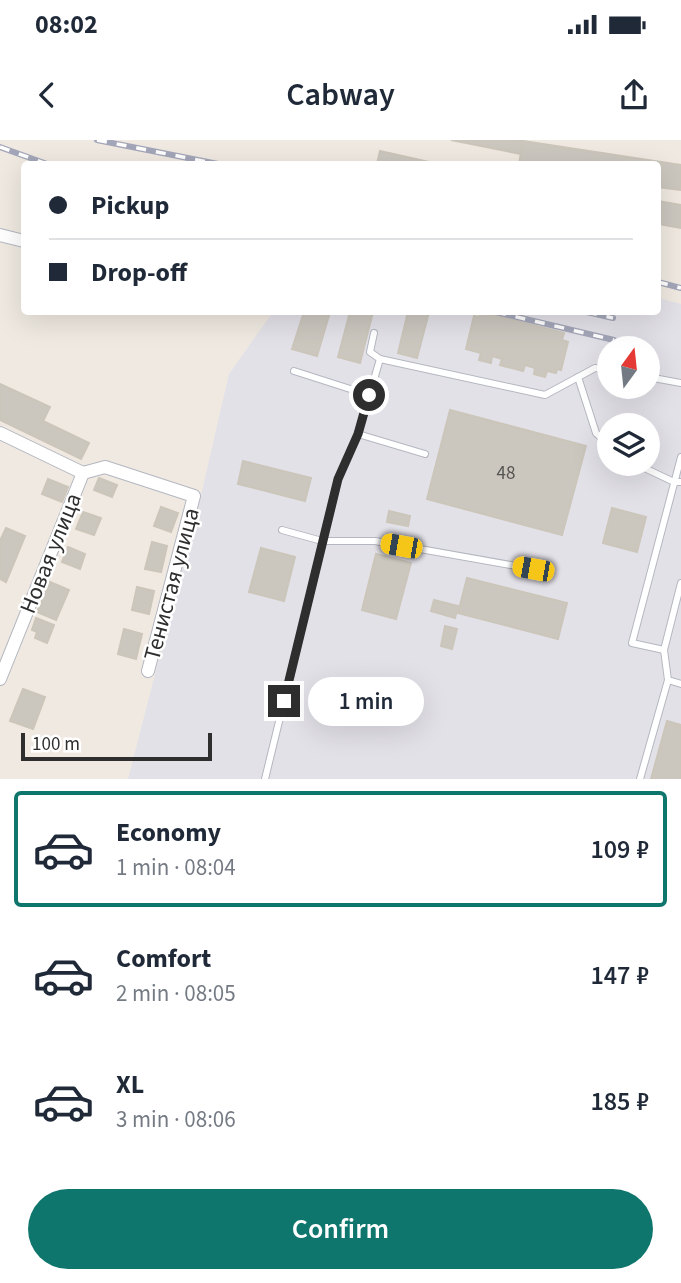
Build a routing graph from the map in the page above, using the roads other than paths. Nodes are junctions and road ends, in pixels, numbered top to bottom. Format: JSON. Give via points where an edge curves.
{"nodes":[{"id":1,"x":0,"y":235,"type":"edge"},
{"id":2,"x":21,"y":240,"type":"edge"},
{"id":3,"x":374,"y":333,"type":"dead end"},
{"id":4,"x":380,"y":359,"type":"junction"},
{"id":5,"x":597,"y":368,"type":"edge"},
{"id":6,"x":295,"y":372,"type":"dead end"},
{"id":7,"x":578,"y":377,"type":"junction"},
{"id":8,"x":660,"y":379,"type":"edge"},
{"id":9,"x":681,"y":383,"type":"edge"},
{"id":10,"x":369,"y":395,"type":"junction"},
{"id":11,"x":0,"y":433,"type":"edge"},
{"id":12,"x":358,"y":434,"type":"junction"},
{"id":13,"x":597,"y":434,"type":"edge"},
{"id":14,"x":425,"y":454,"type":"dead end"},
{"id":15,"x":681,"y":457,"type":"edge"},
{"id":16,"x":83,"y":473,"type":"junction"},
{"id":17,"x":660,"y":475,"type":"edge"},
{"id":18,"x":677,"y":482,"type":"edge"},
{"id":19,"x":282,"y":530,"type":"dead end"},
{"id":20,"x":322,"y":541,"type":"junction"},
{"id":21,"x":533,"y":569,"type":"dead end"},
{"id":22,"x":681,"y":583,"type":"edge"},
{"id":23,"x":664,"y":650,"type":"junction"},
{"id":24,"x":148,"y":671,"type":"dead end"},
{"id":25,"x":0,"y":679,"type":"edge"},
{"id":26,"x":668,"y":680,"type":"junction"},
{"id":27,"x":681,"y":684,"type":"edge"},
{"id":28,"x":265,"y":779,"type":"edge"},
{"id":29,"x":640,"y":779,"type":"edge"}],
"edges":[{"from":1,"to":2,"type":"street"},
{"from":3,"to":4,"type":"lane","via":[[370,352]]},
{"from":4,"to":7,"type":"lane","via":[[545,395]]},
{"from":4,"to":10,"type":"lane"},
{"from":5,"to":7,"type":"lane"},
{"from":6,"to":10,"type":"lane"},
{"from":7,"to":13,"type":"lane"},
{"from":8,"to":9,"type":"lane"},
{"from":10,"to":12,"type":"lane"},
{"from":11,"to":16,"type":"street","name":"Новая улица"},
{"from":12,"to":14,"type":"lane"},
{"from":12,"to":20,"type":"lane","via":[[338,479]]},
{"from":15,"to":18,"type":"lane"},
{"from":16,"to":24,"type":"street","name":"Тенистая улица","via":[[105,467],[194,496]]},
{"from":16,"to":25,"type":"street","name":"Новая улица"},
{"from":17,"to":18,"type":"lane"},
{"from":18,"to":23,"type":"lane","via":[[632,643]]},
{"from":19,"to":20,"type":"lane"},
{"from":20,"to":21,"type":"lane","via":[[375,541]]},
{"from":20,"to":28,"type":"lane"},
{"from":22,"to":23,"type":"lane"},
{"from":23,"to":26,"type":"lane"},
{"from":26,"to":27,"type":"lane"},
{"from":26,"to":29,"type":"lane"}]}
